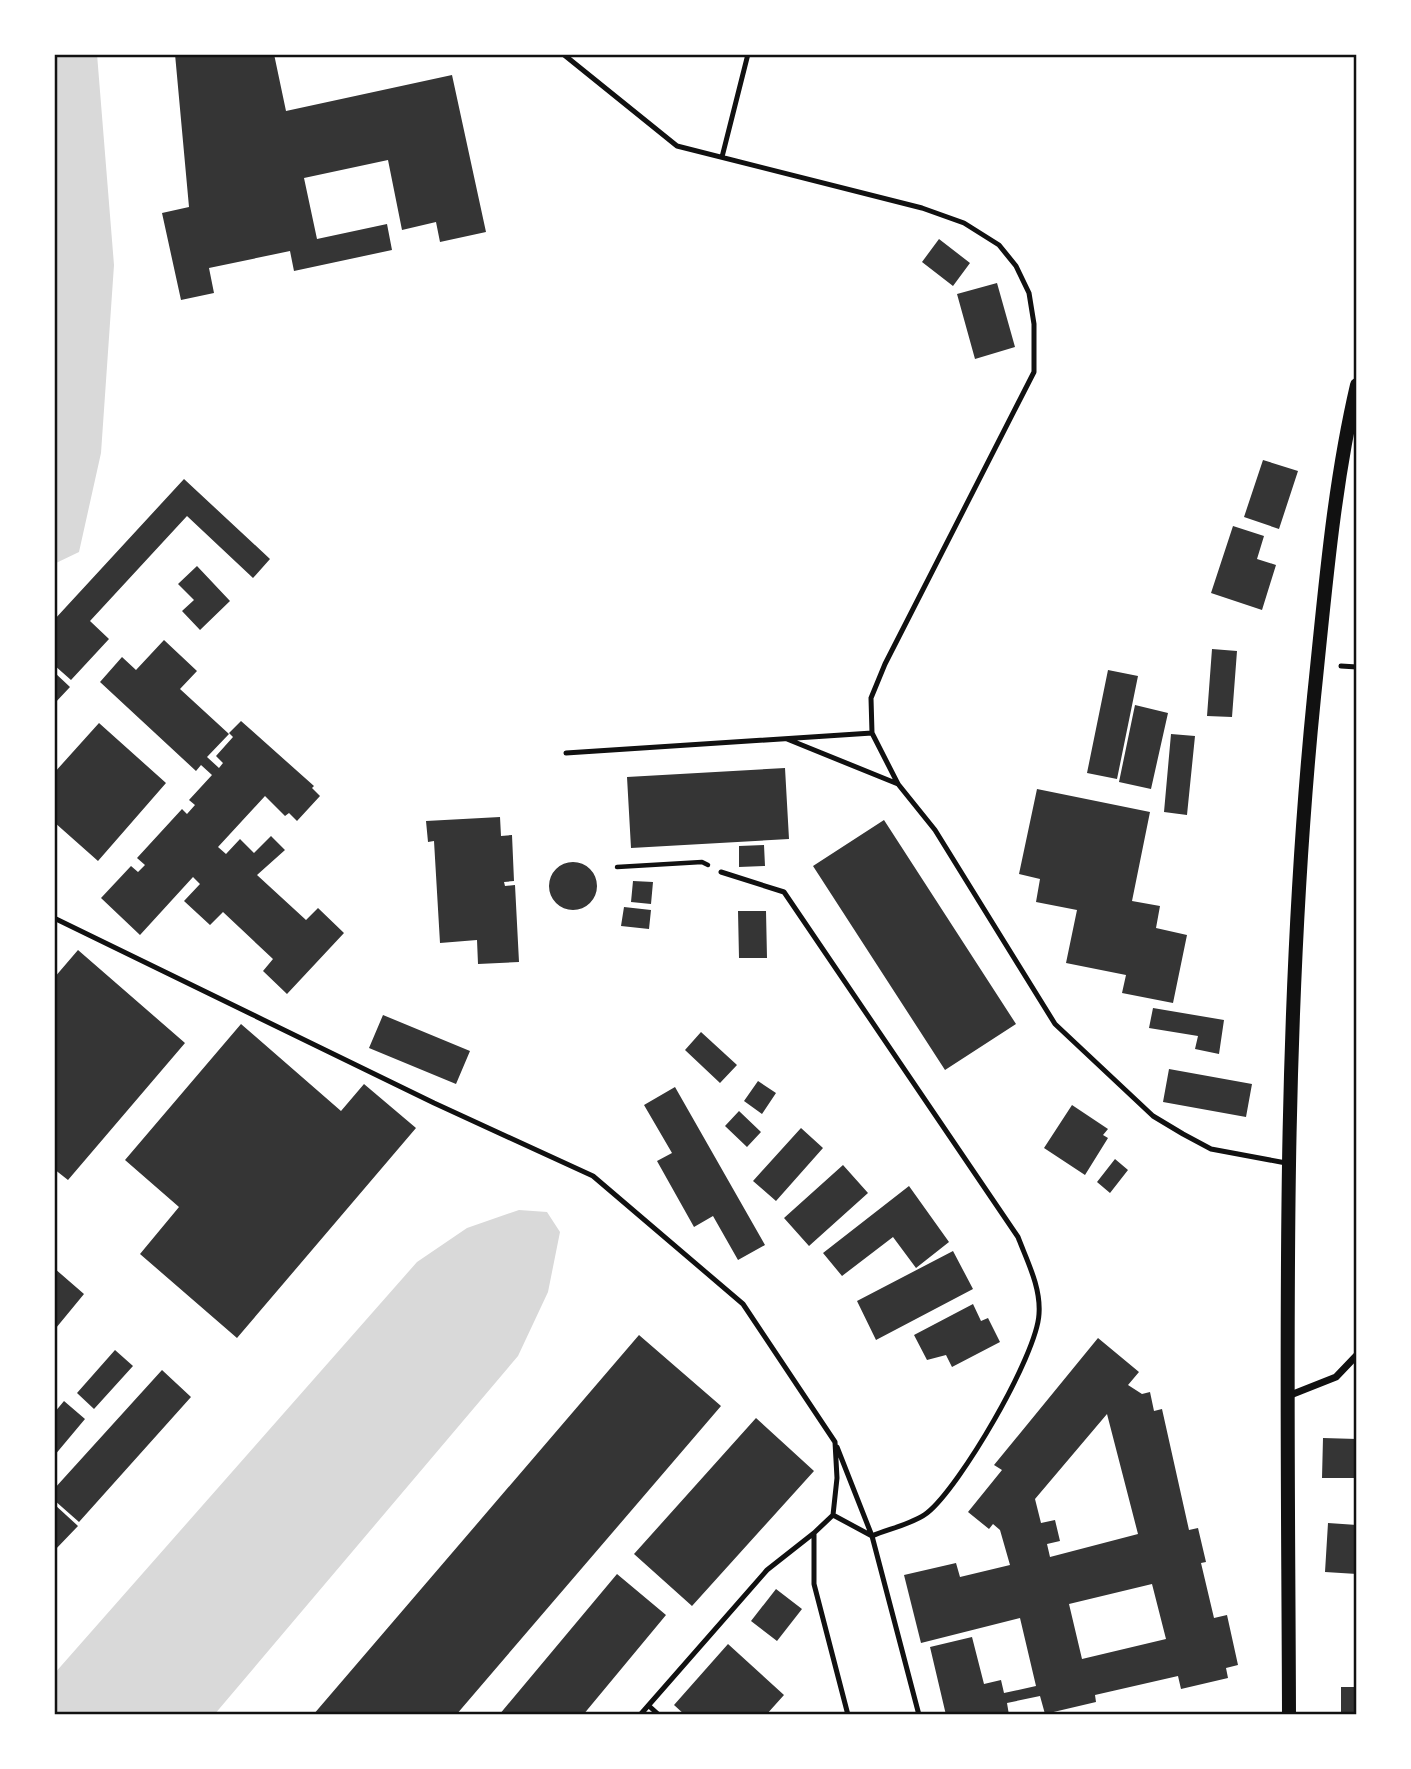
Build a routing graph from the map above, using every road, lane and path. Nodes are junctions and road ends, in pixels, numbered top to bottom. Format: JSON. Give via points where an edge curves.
{"nodes":[{"id":1,"x":748,"y":54,"type":"edge"},
{"id":2,"x":565,"y":55,"type":"edge"},
{"id":3,"x":722,"y":157,"type":"junction"},
{"id":4,"x":1357,"y":386,"type":"edge"},
{"id":5,"x":1341,"y":666,"type":"dead end"},
{"id":6,"x":1357,"y":667,"type":"edge"},
{"id":7,"x":872,"y":733,"type":"junction"},
{"id":8,"x":786,"y":739,"type":"junction"},
{"id":9,"x":566,"y":753,"type":"dead end"},
{"id":10,"x":898,"y":784,"type":"junction"},
{"id":11,"x":617,"y":867,"type":"dead end"},
{"id":12,"x":720,"y":872,"type":"joint"},
{"id":13,"x":54,"y":918,"type":"edge"},
{"id":14,"x":1289,"y":1164,"type":"junction"},
{"id":15,"x":1357,"y":1355,"type":"edge"},
{"id":16,"x":1288,"y":1396,"type":"junction"},
{"id":17,"x":835,"y":1442,"type":"junction"},
{"id":18,"x":833,"y":1515,"type":"junction"},
{"id":19,"x":814,"y":1534,"type":"junction"},
{"id":20,"x":872,"y":1535,"type":"junction"},
{"id":21,"x":649,"y":1706,"type":"junction"},
{"id":22,"x":640,"y":1715,"type":"edge"},
{"id":23,"x":659,"y":1715,"type":"edge"},
{"id":24,"x":848,"y":1715,"type":"edge"},
{"id":25,"x":919,"y":1715,"type":"edge"},
{"id":26,"x":1289,"y":1715,"type":"edge"}],
"edges":[{"from":1,"to":3,"type":"lane"},
{"from":2,"to":3,"type":"lane","via":[[677,146]]},
{"from":3,"to":7,"type":"lane","via":[[964,223],[999,246],[1030,293],[1034,372],[885,664],[871,698]]},
{"from":4,"to":14,"type":"main road","via":[[1328,561],[1306,775]]},
{"from":5,"to":6,"type":"lane"},
{"from":7,"to":8,"type":"lane"},
{"from":7,"to":10,"type":"lane"},
{"from":8,"to":9,"type":"lane"},
{"from":8,"to":10,"type":"lane"},
{"from":10,"to":14,"type":"lane","via":[[935,830],[1055,1024],[1153,1116],[1183,1134],[1211,1149]]},
{"from":11,"to":12,"type":"path","via":[[702,862]]},
{"from":12,"to":20,"type":"lane","via":[[784,892],[1018,1237],[1035,1283],[1039,1315],[1022,1368],[948,1489],[926,1514]]},
{"from":13,"to":17,"type":"lane","via":[[593,1176],[743,1304]]},
{"from":14,"to":16,"type":"main road"},
{"from":15,"to":16,"type":"street","via":[[1336,1377]]},
{"from":16,"to":26,"type":"main road"},
{"from":17,"to":18,"type":"lane"},
{"from":17,"to":20,"type":"lane"},
{"from":18,"to":19,"type":"lane"},
{"from":18,"to":20,"type":"lane"},
{"from":19,"to":21,"type":"lane","via":[[767,1570]]},
{"from":19,"to":24,"type":"lane","via":[[814,1584]]},
{"from":20,"to":25,"type":"lane"},
{"from":21,"to":22,"type":"lane"},
{"from":21,"to":23,"type":"lane"}]}
